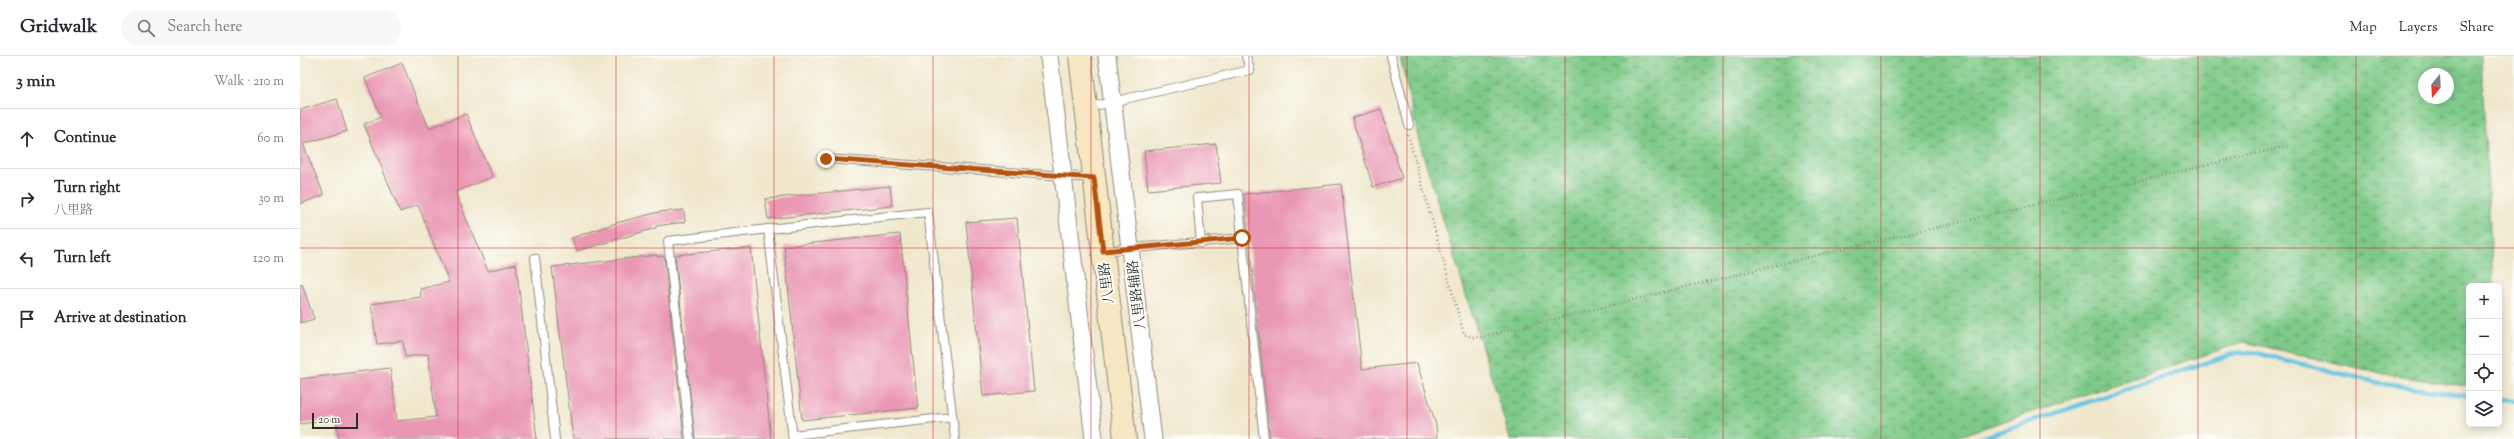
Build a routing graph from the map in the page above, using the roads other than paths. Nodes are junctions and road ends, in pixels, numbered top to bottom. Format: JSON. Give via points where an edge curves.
{"nodes":[{"id":1,"x":1049,"y":56,"type":"edge"},
{"id":2,"x":1080,"y":56,"type":"edge"},
{"id":3,"x":1107,"y":56,"type":"edge"},
{"id":4,"x":1246,"y":56,"type":"edge"},
{"id":5,"x":1391,"y":56,"type":"edge"},
{"id":6,"x":1113,"y":101,"type":"junction"},
{"id":7,"x":1086,"y":108,"type":"junction"},
{"id":8,"x":1409,"y":125,"type":"road end"},
{"id":9,"x":826,"y":159,"type":"dead end"},
{"id":10,"x":1063,"y":176,"type":"junction"},
{"id":11,"x":1094,"y":178,"type":"junction"},
{"id":12,"x":768,"y":229,"type":"junction"},
{"id":13,"x":1242,"y":238,"type":"junction"},
{"id":14,"x":1201,"y":242,"type":"junction"},
{"id":15,"x":1130,"y":248,"type":"junction"},
{"id":16,"x":1103,"y":251,"type":"junction"},
{"id":17,"x":534,"y":258,"type":"dead end"},
{"id":18,"x":952,"y":417,"type":"junction"},
{"id":19,"x":792,"y":437,"type":"edge"},
{"id":20,"x":555,"y":439,"type":"edge"},
{"id":21,"x":690,"y":439,"type":"edge"},
{"id":22,"x":955,"y":439,"type":"edge"},
{"id":23,"x":1094,"y":439,"type":"edge"},
{"id":24,"x":1125,"y":439,"type":"edge"},
{"id":25,"x":1152,"y":439,"type":"edge"},
{"id":26,"x":1264,"y":439,"type":"edge"}],
"edges":[{"from":1,"to":10,"type":"street"},
{"from":2,"to":7,"type":"main road","name":"八里路"},
{"from":3,"to":6,"type":"street","name":"八里路辅路"},
{"from":4,"to":6,"type":"lane","via":[[1250,70]]},
{"from":5,"to":8,"type":"lane"},
{"from":6,"to":7,"type":"lane"},
{"from":6,"to":15,"type":"street","name":"八里路辅路"},
{"from":7,"to":11,"type":"main road","name":"八里路"},
{"from":9,"to":10,"type":"lane"},
{"from":10,"to":11,"type":"lane"},
{"from":10,"to":23,"type":"street"},
{"from":11,"to":16,"type":"main road","name":"八里路"},
{"from":12,"to":18,"type":"lane","via":[[928,212]]},
{"from":12,"to":19,"type":"lane"},
{"from":12,"to":21,"type":"lane","via":[[668,241]]},
{"from":13,"to":14,"type":"lane"},
{"from":13,"to":14,"type":"lane","via":[[1238,194],[1197,198]]},
{"from":13,"to":26,"type":"lane"},
{"from":14,"to":15,"type":"lane"},
{"from":15,"to":16,"type":"lane"},
{"from":15,"to":25,"type":"street","name":"八里路辅路"},
{"from":16,"to":24,"type":"main road","name":"八里路"},
{"from":17,"to":20,"type":"lane"},
{"from":18,"to":19,"type":"lane"},
{"from":18,"to":22,"type":"lane"}]}
